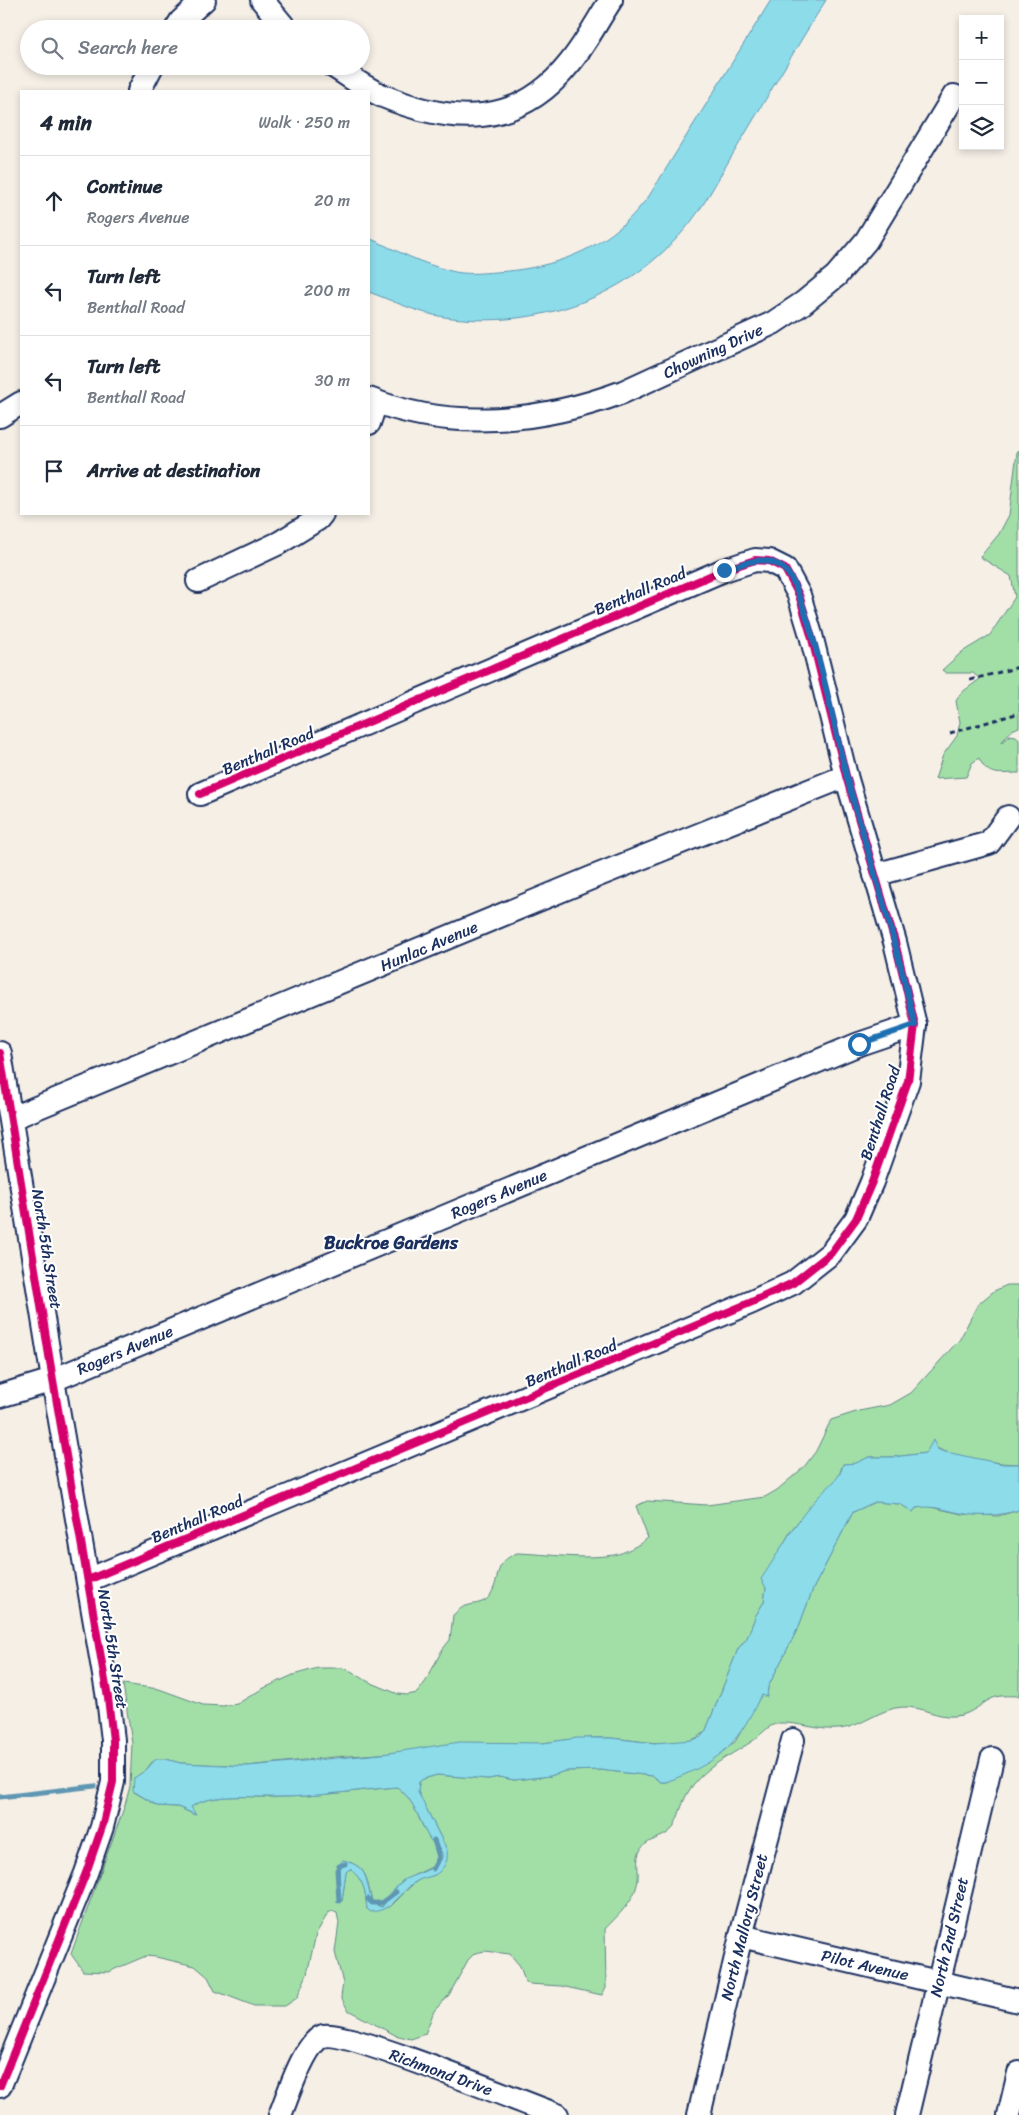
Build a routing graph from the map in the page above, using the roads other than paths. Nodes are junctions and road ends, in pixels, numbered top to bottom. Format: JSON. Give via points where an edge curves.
{"nodes":[{"id":1,"x":204,"y":0,"type":"edge"},
{"id":2,"x":262,"y":0,"type":"edge"},
{"id":3,"x":611,"y":0,"type":"edge"},
{"id":4,"x":182,"y":20,"type":"edge"},
{"id":5,"x":279,"y":20,"type":"edge"},
{"id":6,"x":147,"y":75,"type":"edge"},
{"id":7,"x":348,"y":75,"type":"edge"},
{"id":8,"x":140,"y":90,"type":"edge"},
{"id":9,"x":954,"y":96,"type":"dead end"},
{"id":10,"x":20,"y":404,"type":"edge"},
{"id":11,"x":371,"y":408,"type":"edge"},
{"id":12,"x":0,"y":416,"type":"edge"},
{"id":13,"x":321,"y":515,"type":"edge"},
{"id":14,"x":198,"y":581,"type":"dead end"},
{"id":15,"x":846,"y":776,"type":"junction"},
{"id":16,"x":200,"y":794,"type":"dead end"},
{"id":17,"x":1008,"y":817,"type":"dead end"},
{"id":18,"x":875,"y":875,"type":"junction"},
{"id":19,"x":915,"y":1025,"type":"junction"},
{"id":20,"x":0,"y":1053,"type":"edge"},
{"id":21,"x":12,"y":1118,"type":"junction"},
{"id":22,"x":53,"y":1380,"type":"junction"},
{"id":23,"x":0,"y":1396,"type":"edge"},
{"id":24,"x":88,"y":1580,"type":"junction"},
{"id":25,"x":793,"y":1740,"type":"dead end"},
{"id":26,"x":992,"y":1760,"type":"dead end"},
{"id":27,"x":741,"y":1936,"type":"junction"},
{"id":28,"x":939,"y":1982,"type":"junction"},
{"id":29,"x":1019,"y":2001,"type":"edge"},
{"id":30,"x":1019,"y":2072,"type":"edge"},
{"id":31,"x":0,"y":2086,"type":"edge"},
{"id":32,"x":280,"y":2115,"type":"edge"},
{"id":33,"x":557,"y":2115,"type":"edge"},
{"id":34,"x":698,"y":2115,"type":"edge"},
{"id":35,"x":907,"y":2115,"type":"edge"},
{"id":36,"x":1009,"y":2115,"type":"edge"}],
"edges":[{"from":1,"to":4,"type":"street"},
{"from":2,"to":5,"type":"street"},
{"from":3,"to":7,"type":"street","via":[[570,64],[555,80],[532,100],[501,113],[464,117],[426,110],[382,95]]},
{"from":6,"to":8,"type":"street"},
{"from":9,"to":11,"type":"street","name":"Chowning Drive","via":[[866,241],[836,276],[773,323],[623,392],[555,413],[519,418],[447,418]]},
{"from":10,"to":12,"type":"street"},
{"from":13,"to":14,"type":"street","via":[[279,543]]},
{"from":15,"to":16,"type":"street","name":"Benthall Road","via":[[799,595],[784,569],[755,560],[724,570]]},
{"from":15,"to":18,"type":"street","name":"Benthall Road"},
{"from":15,"to":21,"type":"street","name":"Hunlac Avenue"},
{"from":17,"to":18,"type":"street","via":[[989,843]]},
{"from":18,"to":19,"type":"street","name":"Benthall Road"},
{"from":19,"to":22,"type":"street","name":"Rogers Avenue","via":[[859,1044]]},
{"from":19,"to":24,"type":"street","name":"Benthall Road","via":[[908,1081],[856,1219],[831,1253],[793,1283]]},
{"from":20,"to":21,"type":"street","name":"North 5th Street"},
{"from":21,"to":22,"type":"street","name":"North 5th Street"},
{"from":22,"to":23,"type":"street","name":"Rogers Avenue"},
{"from":22,"to":24,"type":"street","name":"North 5th Street"},
{"from":24,"to":31,"type":"street","name":"North 5th Street","via":[[108,1698],[113,1782],[86,1873]]},
{"from":25,"to":27,"type":"street","name":"North Mallory Street"},
{"from":26,"to":28,"type":"street","name":"North 2nd Street"},
{"from":27,"to":28,"type":"street","name":"Pilot Avenue"},
{"from":27,"to":34,"type":"street","name":"North Mallory Street"},
{"from":28,"to":29,"type":"street","name":"Pilot Avenue"},
{"from":28,"to":35,"type":"street","name":"North 2nd Street"},
{"from":30,"to":36,"type":"street"},
{"from":32,"to":33,"type":"street","name":"Richmond Drive","via":[[311,2044],[323,2036],[375,2047]]}]}
